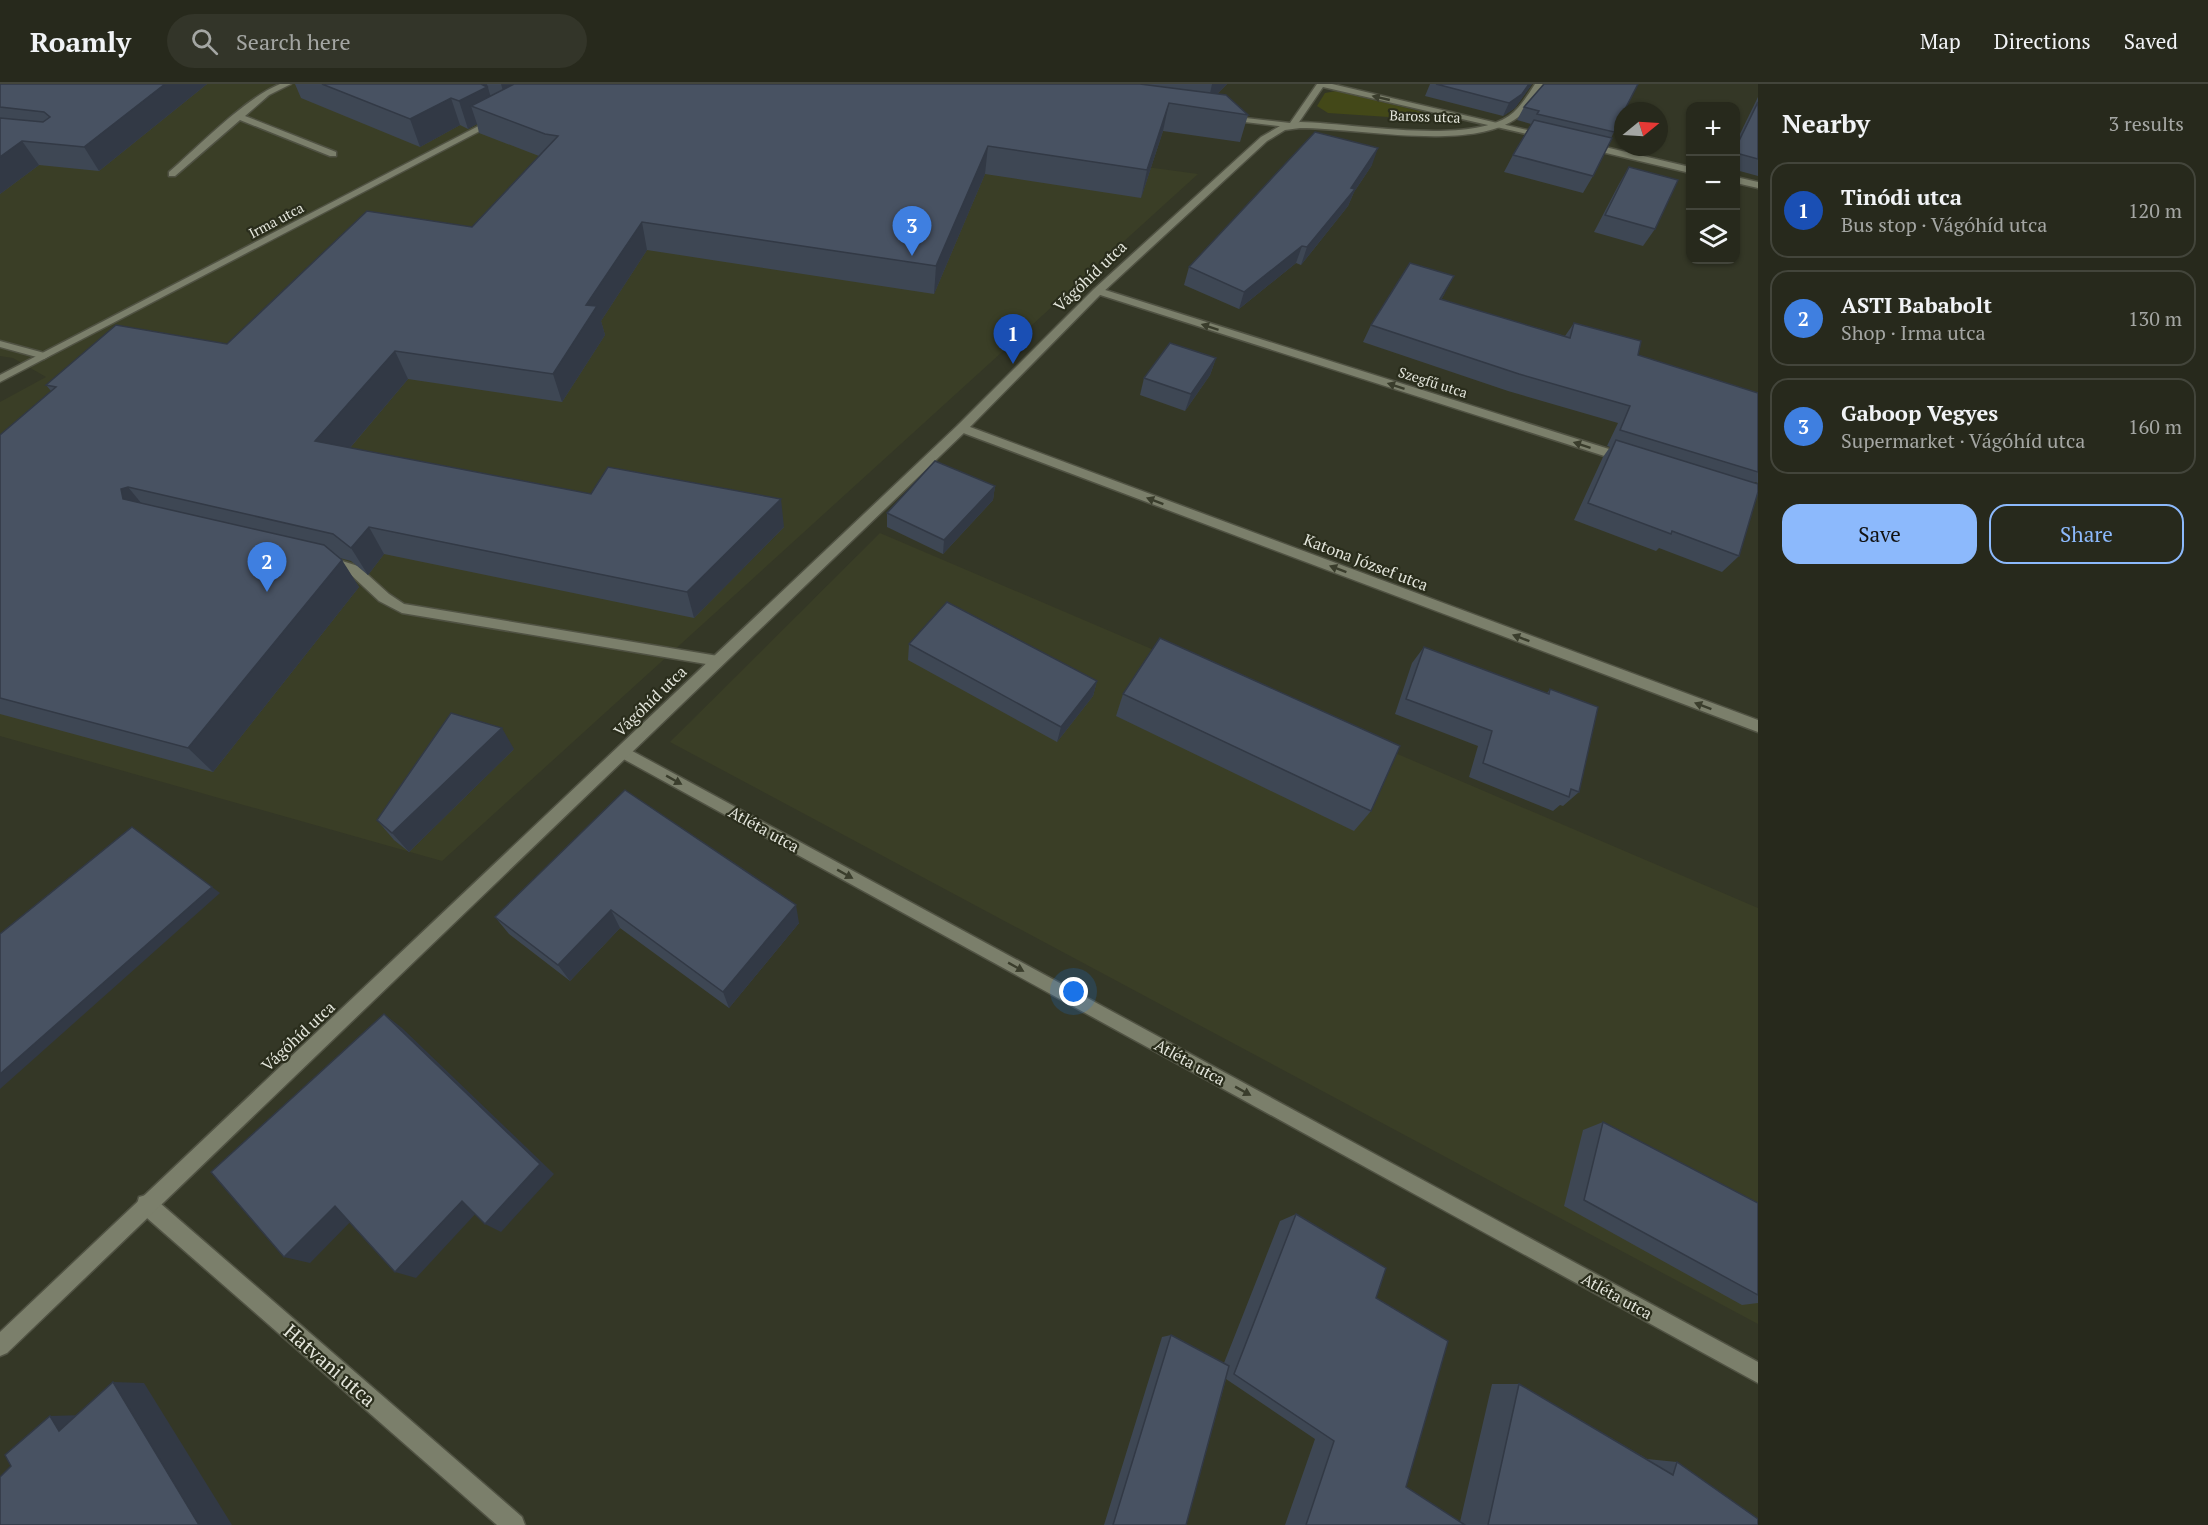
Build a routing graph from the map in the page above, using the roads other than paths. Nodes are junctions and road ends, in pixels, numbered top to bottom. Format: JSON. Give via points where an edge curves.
{"nodes":[{"id":1,"x":287,"y":84,"type":"edge"},
{"id":2,"x":1322,"y":84,"type":"edge"},
{"id":3,"x":1539,"y":84,"type":"edge"},
{"id":4,"x":238,"y":116,"type":"junction"},
{"id":5,"x":1214,"y":116,"type":"edge"},
{"id":6,"x":500,"y":118,"type":"edge"},
{"id":7,"x":1499,"y":125,"type":"junction"},
{"id":8,"x":1292,"y":126,"type":"junction"},
{"id":9,"x":1556,"y":138,"type":"edge"},
{"id":10,"x":1578,"y":143,"type":"edge"},
{"id":11,"x":333,"y":154,"type":"dead end"},
{"id":12,"x":1686,"y":169,"type":"edge"},
{"id":13,"x":172,"y":174,"type":"dead end"},
{"id":14,"x":1740,"y":181,"type":"edge"},
{"id":15,"x":1758,"y":185,"type":"edge"},
{"id":16,"x":1098,"y":291,"type":"junction"},
{"id":17,"x":0,"y":344,"type":"edge"},
{"id":18,"x":44,"y":356,"type":"junction"},
{"id":19,"x":0,"y":379,"type":"edge"},
{"id":20,"x":962,"y":428,"type":"junction"},
{"id":21,"x":1633,"y":461,"type":"edge"},
{"id":22,"x":313,"y":556,"type":"edge"},
{"id":23,"x":718,"y":661,"type":"junction"},
{"id":24,"x":1758,"y":726,"type":"edge"},
{"id":25,"x":623,"y":752,"type":"junction"},
{"id":26,"x":146,"y":1204,"type":"junction"},
{"id":27,"x":0,"y":1346,"type":"edge"},
{"id":28,"x":1758,"y":1373,"type":"edge"},
{"id":29,"x":514,"y":1525,"type":"edge"}],
"edges":[{"from":1,"to":4,"type":"street","via":[[266,93]]},
{"from":7,"to":2,"type":"street","one_way":true},
{"from":2,"to":8,"type":"street"},
{"from":3,"to":7,"type":"street","name":"Baross utca","via":[[1516,114]]},
{"from":4,"to":11,"type":"street"},
{"from":4,"to":13,"type":"street"},
{"from":5,"to":8,"type":"street"},
{"from":6,"to":18,"type":"street","name":"Irma utca"},
{"from":7,"to":8,"type":"street","name":"Baross utca","via":[[1446,132]]},
{"from":7,"to":9,"type":"street"},
{"from":8,"to":16,"type":"street","name":"Vágóhíd utca","via":[[1264,139]]},
{"from":10,"to":12,"type":"street"},
{"from":14,"to":15,"type":"street"},
{"from":16,"to":20,"type":"street","name":"Vágóhíd utca"},
{"from":21,"to":16,"type":"street","name":"Szegfű utca","one_way":true},
{"from":17,"to":18,"type":"street"},
{"from":18,"to":19,"type":"street","name":"Irma utca"},
{"from":20,"to":23,"type":"street","name":"Vágóhíd utca"},
{"from":24,"to":20,"type":"street","name":"Katona József utca","one_way":true},
{"from":22,"to":23,"type":"street","via":[[360,573],[387,602],[402,608]]},
{"from":23,"to":25,"type":"street","name":"Vágóhíd utca"},
{"from":25,"to":26,"type":"street","name":"Vágóhíd utca"},
{"from":25,"to":28,"type":"street","name":"Atléta utca","one_way":true},
{"from":26,"to":27,"type":"street","name":"Vágóhíd utca"},
{"from":26,"to":29,"type":"street","name":"Hatvani utca"}]}
